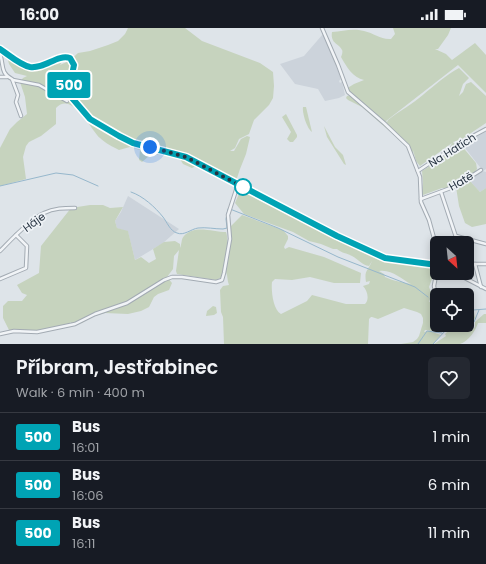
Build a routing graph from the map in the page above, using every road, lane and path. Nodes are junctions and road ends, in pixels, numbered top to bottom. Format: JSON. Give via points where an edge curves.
{"nodes":[{"id":1,"x":322,"y":28,"type":"edge"},
{"id":2,"x":0,"y":49,"type":"edge"},
{"id":3,"x":0,"y":54,"type":"edge"},
{"id":4,"x":0,"y":77,"type":"edge"},
{"id":5,"x":8,"y":77,"type":"junction"},
{"id":6,"x":12,"y":79,"type":"junction"},
{"id":7,"x":67,"y":101,"type":"dead end"},
{"id":8,"x":21,"y":116,"type":"dead end"},
{"id":9,"x":486,"y":129,"type":"edge"},
{"id":10,"x":481,"y":170,"type":"dead end"},
{"id":11,"x":418,"y":171,"type":"junction"},
{"id":12,"x":238,"y":184,"type":"junction"},
{"id":13,"x":441,"y":192,"type":"junction"},
{"id":14,"x":421,"y":199,"type":"junction"},
{"id":15,"x":75,"y":208,"type":"dead end"},
{"id":16,"x":16,"y":235,"type":"junction"},
{"id":17,"x":434,"y":236,"type":"edge"},
{"id":18,"x":455,"y":236,"type":"edge"},
{"id":19,"x":474,"y":241,"type":"edge"},
{"id":20,"x":486,"y":244,"type":"edge"},
{"id":21,"x":0,"y":251,"type":"edge"},
{"id":22,"x":430,"y":264,"type":"edge"},
{"id":23,"x":475,"y":264,"type":"joint"},
{"id":24,"x":486,"y":264,"type":"edge"},
{"id":25,"x":0,"y":279,"type":"edge"},
{"id":26,"x":468,"y":280,"type":"edge"},
{"id":27,"x":481,"y":287,"type":"junction"},
{"id":28,"x":486,"y":289,"type":"edge"},
{"id":29,"x":0,"y":334,"type":"edge"}],
"edges":[{"from":1,"to":11,"type":"street","via":[[348,92],[405,141]]},
{"from":2,"to":12,"type":"street","via":[[31,67],[70,58],[74,65],[69,85],[70,95],[94,122],[133,143],[186,157]]},
{"from":3,"to":5,"type":"street","via":[[2,69]]},
{"from":4,"to":5,"type":"street"},
{"from":5,"to":6,"type":"street"},
{"from":6,"to":7,"type":"street","via":[[39,85]]},
{"from":6,"to":8,"type":"street","via":[[18,95],[16,102]]},
{"from":9,"to":11,"type":"street","name":"Na Hatích"},
{"from":10,"to":13,"type":"street","name":"Hatě"},
{"from":11,"to":14,"type":"street"},
{"from":12,"to":22,"type":"street","via":[[385,258]]},
{"from":12,"to":29,"type":"street","via":[[228,211],[230,239],[223,278],[220,281],[172,277],[127,303],[75,324],[37,332],[14,331]]},
{"from":13,"to":14,"type":"street","name":"Hatě"},
{"from":13,"to":18,"type":"street"},
{"from":14,"to":17,"type":"street"},
{"from":15,"to":16,"type":"street","name":"Háje","via":[[57,208],[42,213]]},
{"from":16,"to":21,"type":"street","name":"Háje"},
{"from":16,"to":25,"type":"street","via":[[27,246],[26,268]]},
{"from":19,"to":20,"type":"street"},
{"from":23,"to":24,"type":"street"},
{"from":23,"to":27,"type":"street"},
{"from":26,"to":27,"type":"street"},
{"from":27,"to":28,"type":"street"}]}
